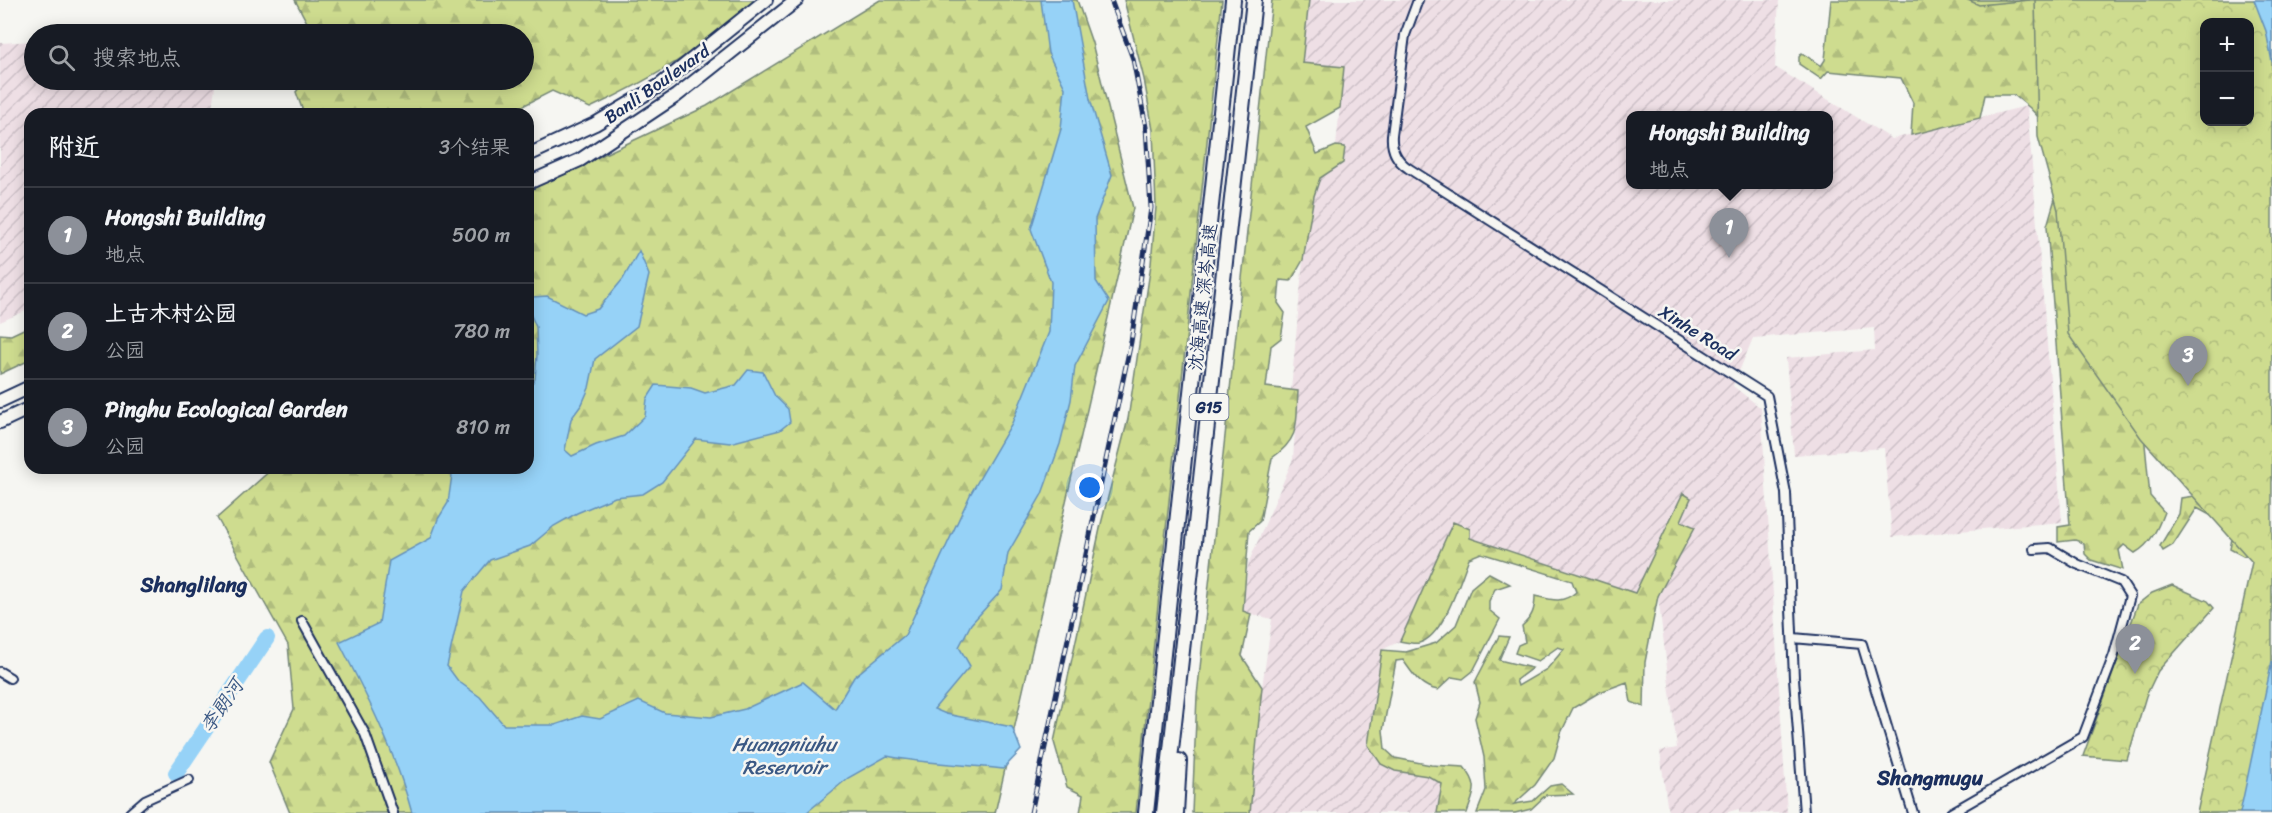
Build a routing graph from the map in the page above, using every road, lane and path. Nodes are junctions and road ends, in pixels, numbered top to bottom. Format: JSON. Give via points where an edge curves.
{"nodes":[{"id":1,"x":766,"y":0,"type":"edge"},
{"id":2,"x":796,"y":0,"type":"edge"},
{"id":3,"x":1233,"y":0,"type":"edge"},
{"id":4,"x":1254,"y":0,"type":"edge"},
{"id":5,"x":1418,"y":0,"type":"edge"},
{"id":6,"x":534,"y":152,"type":"edge"},
{"id":7,"x":534,"y":180,"type":"edge"},
{"id":8,"x":24,"y":390,"type":"edge"},
{"id":9,"x":0,"y":401,"type":"edge"},
{"id":10,"x":24,"y":411,"type":"edge"},
{"id":11,"x":0,"y":422,"type":"edge"},
{"id":12,"x":2034,"y":549,"type":"dead end"},
{"id":13,"x":1191,"y":572,"type":"junction"},
{"id":14,"x":302,"y":621,"type":"dead end"},
{"id":15,"x":1792,"y":638,"type":"junction"},
{"id":16,"x":0,"y":672,"type":"edge"},
{"id":17,"x":10,"y":678,"type":"dead end"},
{"id":18,"x":189,"y":780,"type":"dead end"},
{"id":19,"x":130,"y":813,"type":"edge"},
{"id":20,"x":393,"y":813,"type":"edge"},
{"id":21,"x":1146,"y":813,"type":"edge"},
{"id":22,"x":1164,"y":813,"type":"edge"},
{"id":23,"x":1176,"y":813,"type":"edge"},
{"id":24,"x":1804,"y":813,"type":"edge"},
{"id":25,"x":1913,"y":813,"type":"edge"},
{"id":26,"x":1951,"y":813,"type":"edge"}],
"edges":[{"from":1,"to":6,"type":"main road","name":"Banli Boulevard","via":[[659,86],[595,124]]},
{"from":2,"to":7,"type":"main road","name":"Banli Boulevard","via":[[676,96],[580,160]]},
{"from":3,"to":21,"type":"highway","name":"沈海高速 深岑高速","number":"G15"},
{"from":4,"to":13,"type":"highway","name":"沈海高速 深岑高速","number":"G15"},
{"from":5,"to":15,"type":"street","name":"Xinhe Road","via":[[1405,35],[1392,135],[1398,160],[1767,396],[1786,493]]},
{"from":8,"to":9,"type":"main road"},
{"from":10,"to":11,"type":"main road"},
{"from":12,"to":26,"type":"street","via":[[2050,548],[2121,582],[2130,596],[2114,655],[2083,737]]},
{"from":13,"to":22,"type":"highway","name":"沈海高速 深岑高速","number":"G15"},
{"from":13,"to":23,"type":"highway"},
{"from":14,"to":20,"type":"street","via":[[365,734]]},
{"from":15,"to":24,"type":"street","name":"Xinhe Road"},
{"from":15,"to":25,"type":"street","via":[[1862,644]]},
{"from":16,"to":17,"type":"street"},
{"from":18,"to":19,"type":"street","via":[[145,801]]}]}
